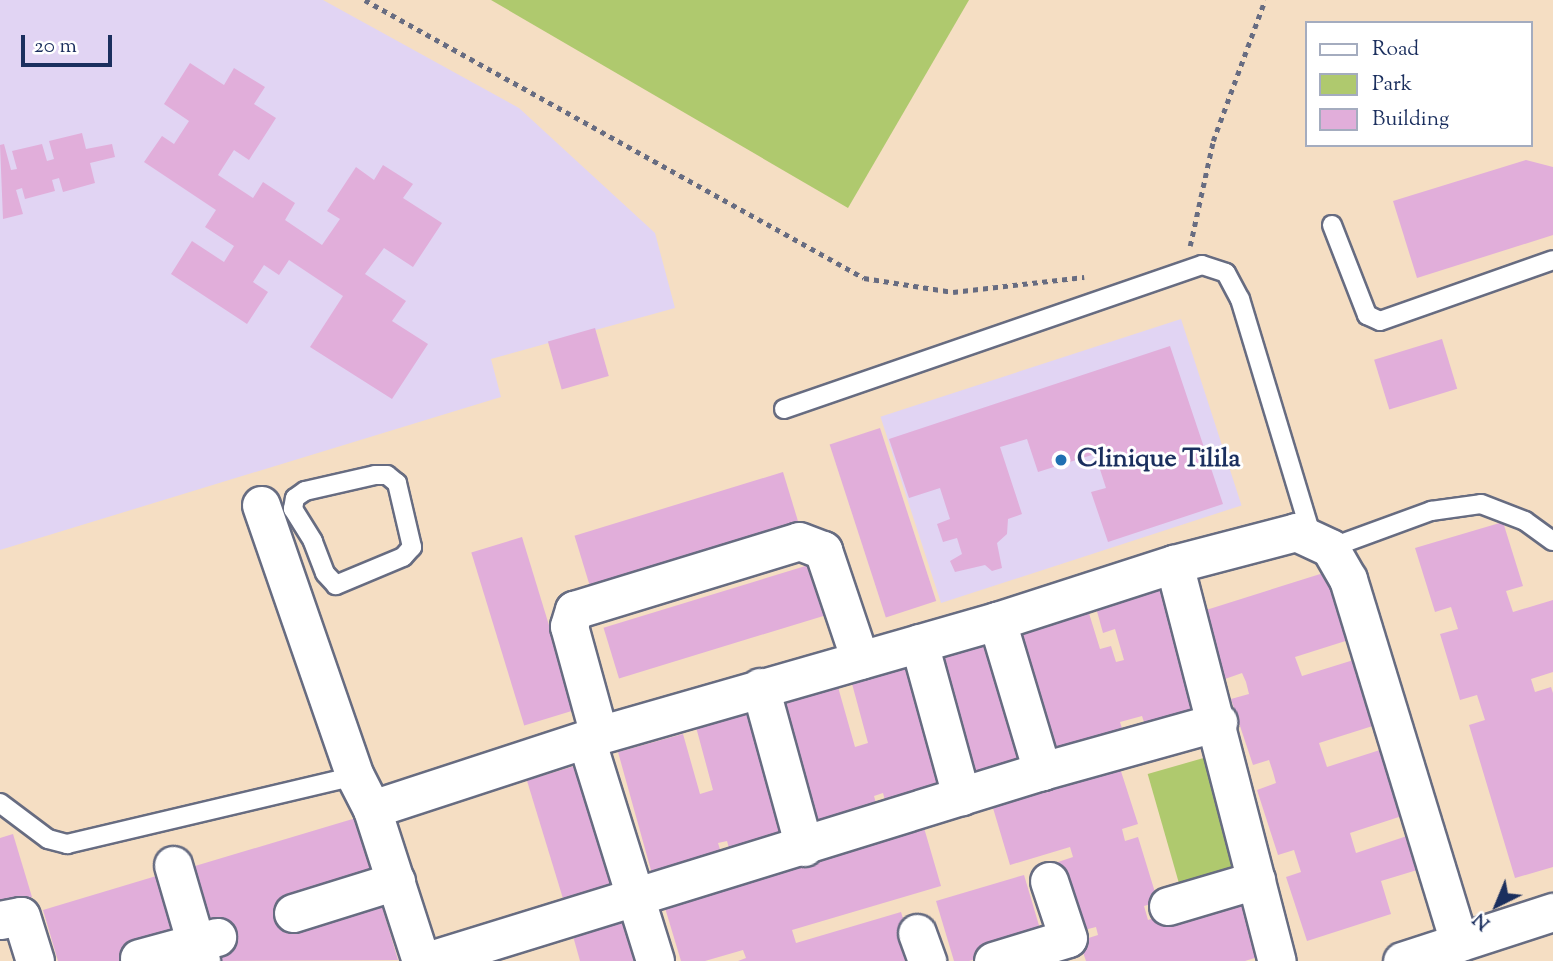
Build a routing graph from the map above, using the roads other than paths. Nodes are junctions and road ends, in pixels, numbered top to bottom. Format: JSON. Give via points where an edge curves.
{"nodes":[{"id":1,"x":1332,"y":225,"type":"dead end"},
{"id":2,"x":1553,"y":260,"type":"edge"},
{"id":3,"x":784,"y":409,"type":"dead end"},
{"id":4,"x":261,"y":505,"type":"dead end"},
{"id":5,"x":313,"y":541,"type":"junction"},
{"id":6,"x":1553,"y":541,"type":"edge"},
{"id":7,"x":1321,"y":543,"type":"junction"},
{"id":8,"x":278,"y":554,"type":"junction"},
{"id":9,"x":1174,"y":564,"type":"junction"},
{"id":10,"x":997,"y":621,"type":"junction"},
{"id":11,"x":919,"y":643,"type":"junction"},
{"id":12,"x":860,"y":660,"type":"junction"},
{"id":13,"x":760,"y":687,"type":"junction"},
{"id":14,"x":1218,"y":722,"type":"junction"},
{"id":15,"x":592,"y":737,"type":"junction"},
{"id":16,"x":1042,"y":771,"type":"junction"},
{"id":17,"x":355,"y":776,"type":"junction"},
{"id":18,"x":961,"y":796,"type":"junction"},
{"id":19,"x":0,"y":803,"type":"edge"},
{"id":20,"x":372,"y":809,"type":"junction"},
{"id":21,"x":804,"y":847,"type":"junction"},
{"id":22,"x":173,"y":865,"type":"dead end"},
{"id":23,"x":1256,"y":880,"type":"junction"},
{"id":24,"x":396,"y":881,"type":"junction"},
{"id":25,"x":1049,"y":881,"type":"dead end"},
{"id":26,"x":635,"y":898,"type":"junction"},
{"id":27,"x":1168,"y":906,"type":"dead end"},
{"id":28,"x":1553,"y":912,"type":"edge"},
{"id":29,"x":293,"y":914,"type":"dead end"},
{"id":30,"x":0,"y":920,"type":"edge"},
{"id":31,"x":1459,"y":942,"type":"junction"},
{"id":32,"x":204,"y":947,"type":"edge"},
{"id":33,"x":1072,"y":949,"type":"edge"},
{"id":34,"x":139,"y":958,"type":"dead end"},
{"id":35,"x":35,"y":961,"type":"edge"},
{"id":36,"x":424,"y":961,"type":"edge"},
{"id":37,"x":654,"y":961,"type":"edge"},
{"id":38,"x":993,"y":961,"type":"edge"},
{"id":39,"x":1277,"y":961,"type":"edge"},
{"id":40,"x":1402,"y":961,"type":"edge"}],
"edges":[{"from":1,"to":2,"type":"lane","via":[[1367,315],[1380,321]]},
{"from":3,"to":7,"type":"lane","via":[[1202,265],[1226,273],[1240,299]]},
{"from":4,"to":8,"type":"street"},
{"from":5,"to":5,"type":"lane","via":[[325,573],[336,585],[403,557],[412,547],[397,483],[387,475],[375,475],[305,491],[295,498],[293,509]]},
{"from":5,"to":8,"type":"lane"},
{"from":6,"to":7,"type":"lane","via":[[1525,521],[1481,504],[1431,511]]},
{"from":7,"to":9,"type":"street","via":[[1296,532],[1281,533]]},
{"from":7,"to":31,"type":"street","via":[[1348,579]]},
{"from":8,"to":17,"type":"street"},
{"from":9,"to":10,"type":"street"},
{"from":9,"to":14,"type":"street"},
{"from":10,"to":11,"type":"street"},
{"from":10,"to":16,"type":"street"},
{"from":11,"to":12,"type":"street"},
{"from":11,"to":18,"type":"street"},
{"from":12,"to":13,"type":"street"},
{"from":12,"to":15,"type":"street","via":[[823,550],[800,541],[574,610],[569,626]]},
{"from":13,"to":15,"type":"street"},
{"from":13,"to":21,"type":"street"},
{"from":14,"to":16,"type":"street"},
{"from":14,"to":23,"type":"street"},
{"from":15,"to":20,"type":"street"},
{"from":15,"to":26,"type":"street"},
{"from":16,"to":18,"type":"street"},
{"from":17,"to":19,"type":"lane","via":[[67,844],[47,839]]},
{"from":17,"to":20,"type":"street"},
{"from":18,"to":21,"type":"street"},
{"from":20,"to":24,"type":"street"},
{"from":21,"to":26,"type":"street"},
{"from":22,"to":32,"type":"street"},
{"from":23,"to":27,"type":"street"},
{"from":23,"to":39,"type":"street"},
{"from":24,"to":29,"type":"street"},
{"from":24,"to":36,"type":"street"},
{"from":25,"to":33,"type":"street"},
{"from":26,"to":36,"type":"street"},
{"from":26,"to":37,"type":"street"},
{"from":28,"to":31,"type":"street"},
{"from":30,"to":35,"type":"street","via":[[20,915]]},
{"from":31,"to":40,"type":"street"},
{"from":32,"to":34,"type":"street"},
{"from":33,"to":38,"type":"street"}]}
